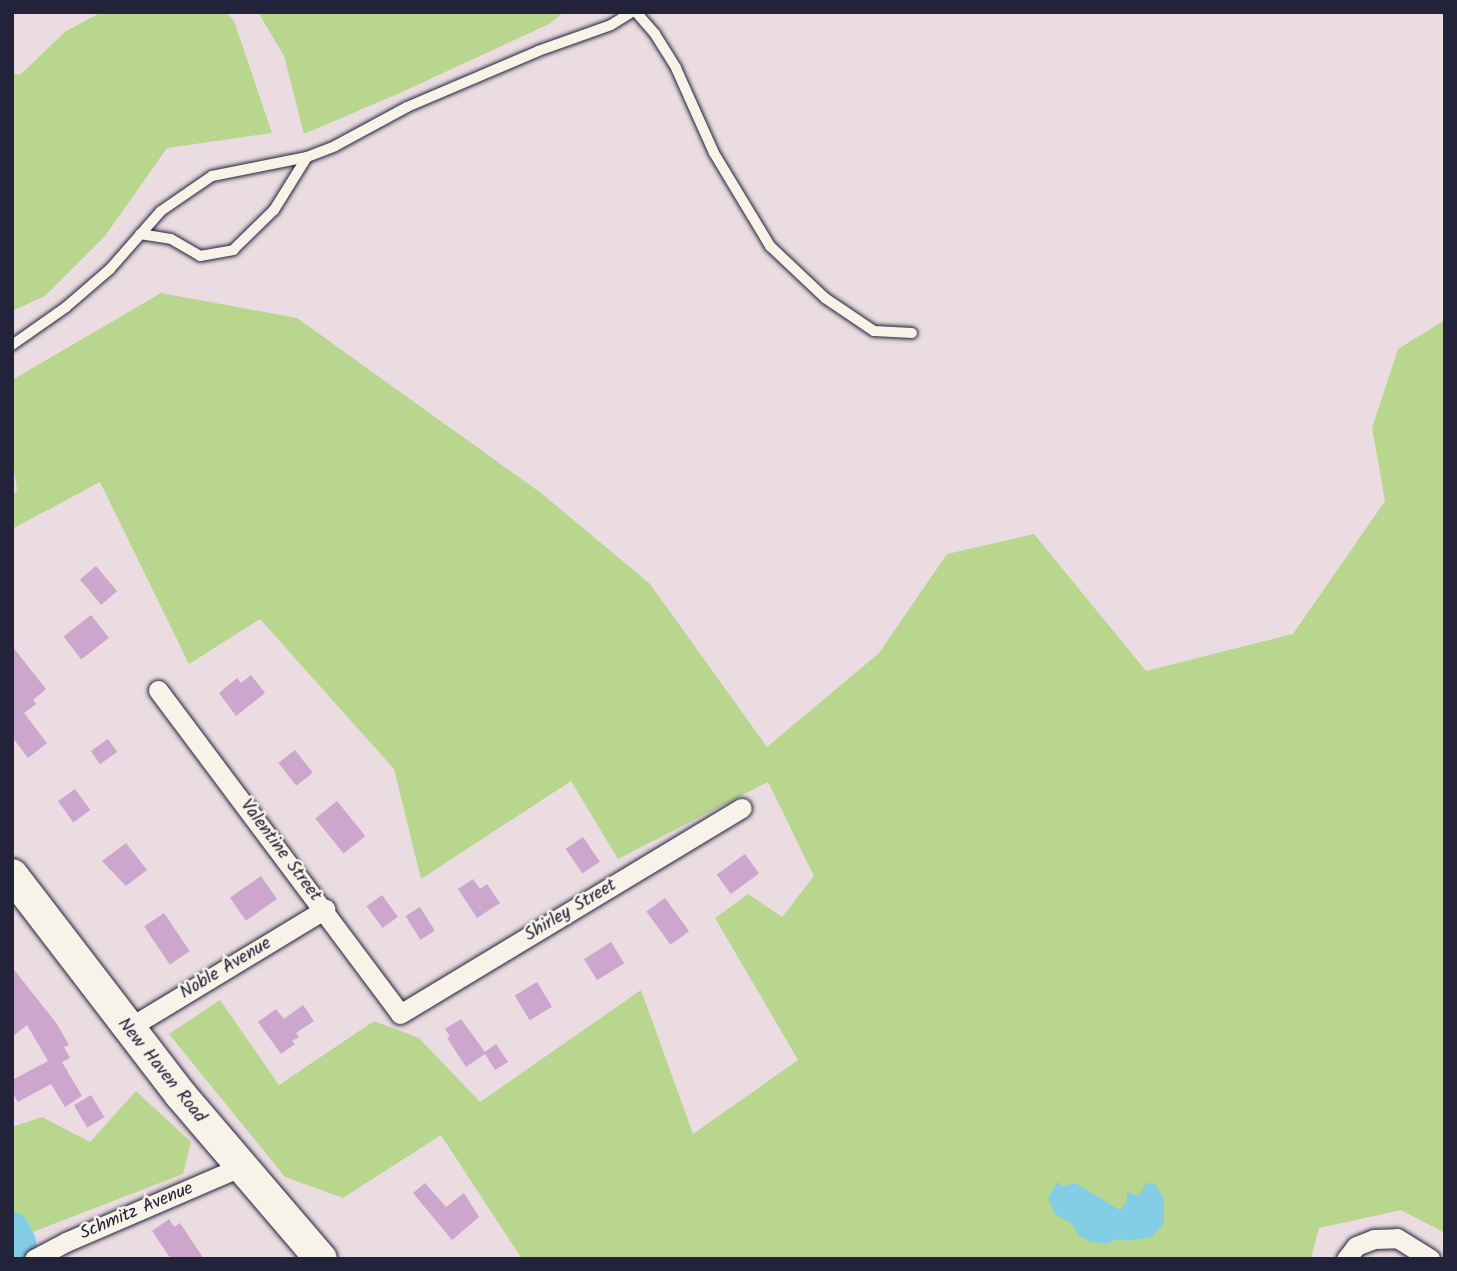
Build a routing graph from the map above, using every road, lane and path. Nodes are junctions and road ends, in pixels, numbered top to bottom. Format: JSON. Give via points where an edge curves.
{"nodes":[{"id":1,"x":634,"y":12,"type":"edge"},
{"id":2,"x":307,"y":157,"type":"junction"},
{"id":3,"x":140,"y":234,"type":"junction"},
{"id":4,"x":912,"y":333,"type":"dead end"},
{"id":5,"x":12,"y":345,"type":"edge"},
{"id":6,"x":158,"y":690,"type":"dead end"},
{"id":7,"x":742,"y":808,"type":"dead end"},
{"id":8,"x":12,"y":875,"type":"edge"},
{"id":9,"x":324,"y":909,"type":"junction"},
{"id":10,"x":400,"y":1014,"type":"joint"},
{"id":11,"x":127,"y":1029,"type":"junction"},
{"id":12,"x":240,"y":1167,"type":"junction"},
{"id":13,"x":36,"y":1258,"type":"edge"},
{"id":14,"x":321,"y":1259,"type":"edge"},
{"id":15,"x":1346,"y":1259,"type":"edge"},
{"id":16,"x":1430,"y":1259,"type":"edge"}],
"edges":[{"from":1,"to":2,"type":"lane","via":[[407,107]]},
{"from":1,"to":4,"type":"lane","via":[[655,34],[676,68],[714,153],[770,246],[825,298],[874,331]]},
{"from":2,"to":3,"type":"lane","via":[[212,176],[161,211]]},
{"from":2,"to":3,"type":"lane","via":[[274,210],[233,250],[200,256],[171,239]]},
{"from":3,"to":5,"type":"lane","via":[[110,269]]},
{"from":6,"to":9,"type":"street","name":"Valentine Street"},
{"from":7,"to":10,"type":"street","name":"Shirley Street"},
{"from":8,"to":11,"type":"main road","name":"New Haven Road"},
{"from":9,"to":10,"type":"street","name":"Valentine Street"},
{"from":9,"to":11,"type":"street","name":"Noble Avenue"},
{"from":11,"to":12,"type":"main road","name":"New Haven Road"},
{"from":12,"to":13,"type":"street","name":"Schmitz Avenue"},
{"from":12,"to":14,"type":"main road","name":"New Haven Road"},
{"from":15,"to":16,"type":"street","via":[[1356,1247],[1374,1239],[1397,1238]]}]}
